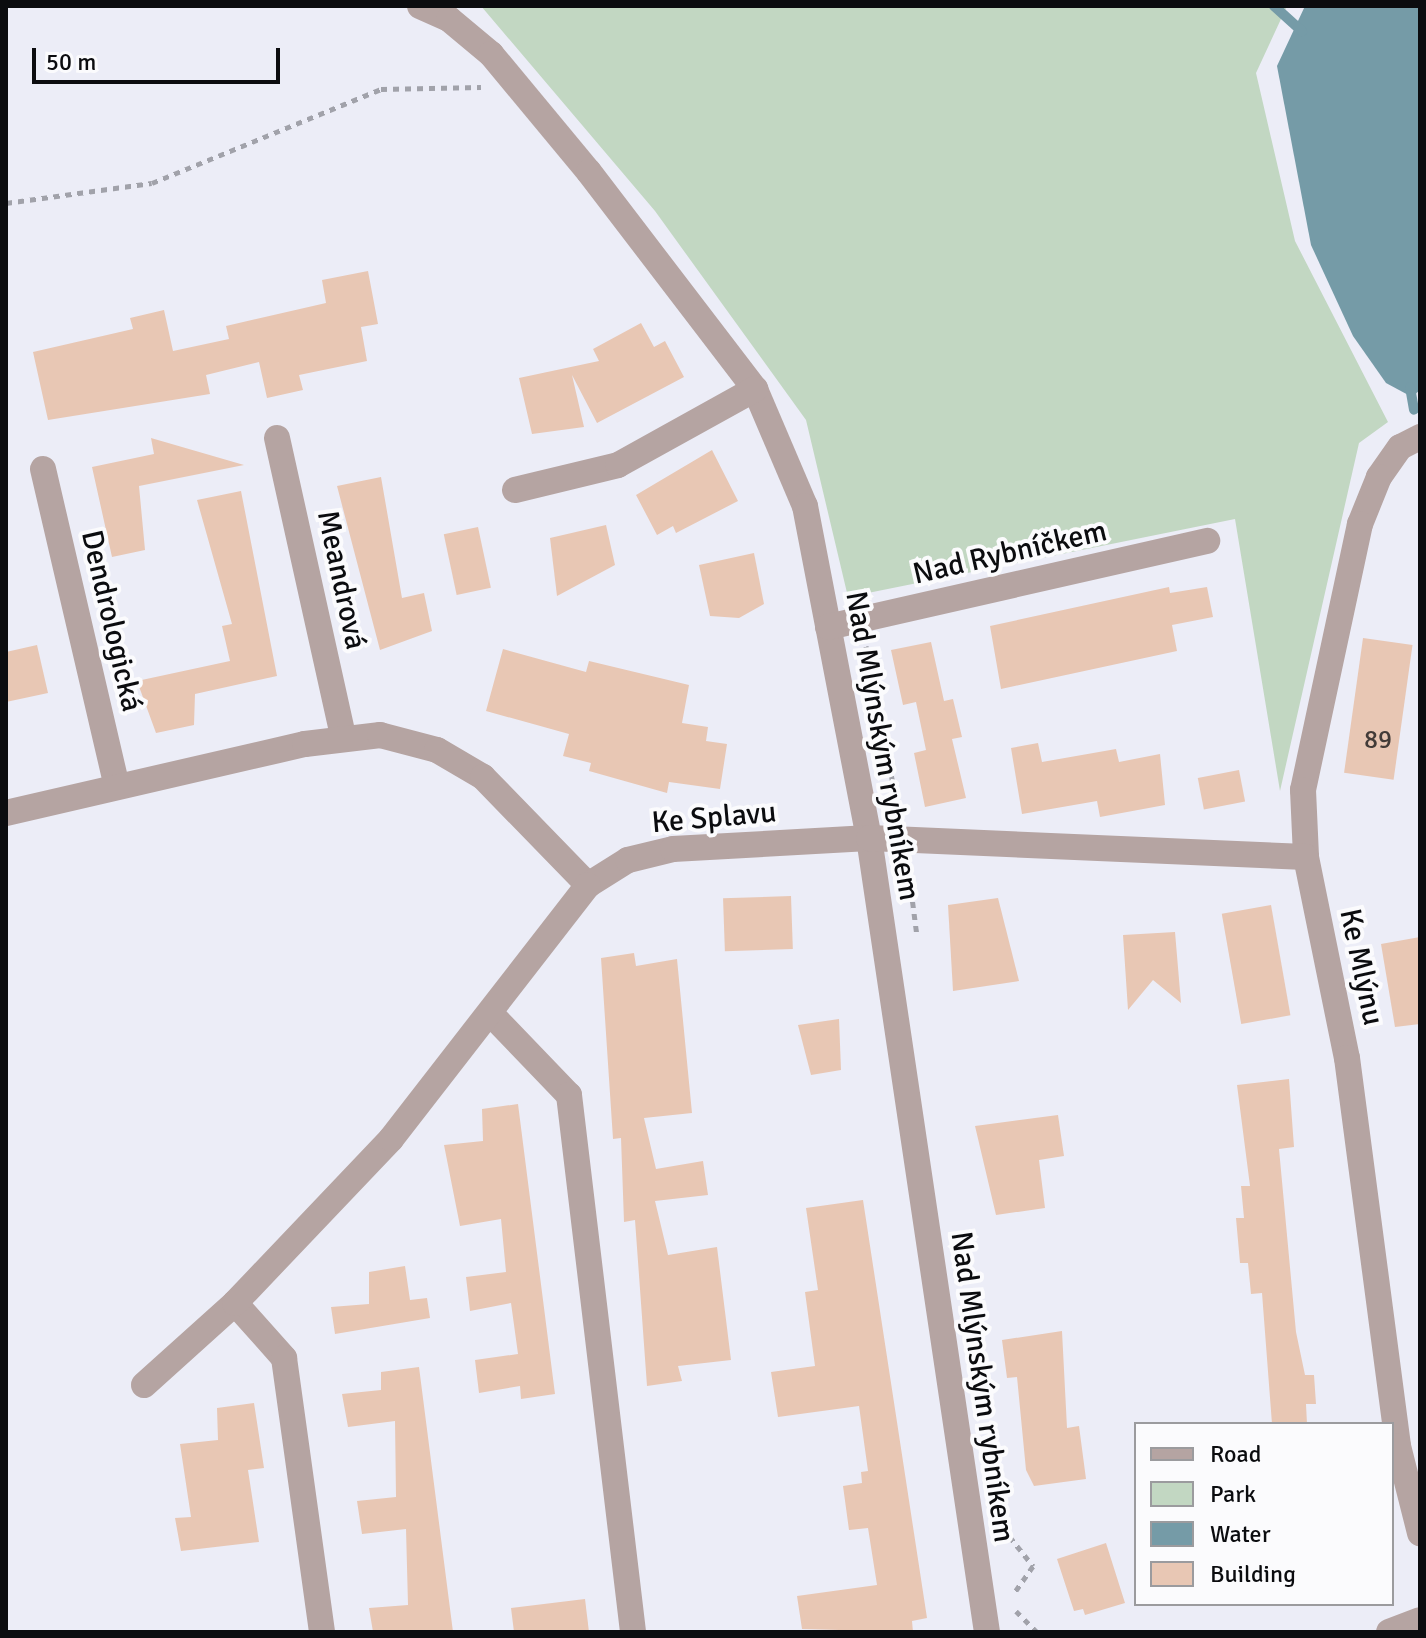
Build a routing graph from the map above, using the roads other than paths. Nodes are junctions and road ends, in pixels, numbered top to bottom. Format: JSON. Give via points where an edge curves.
{"nodes":[{"id":1,"x":420,"y":6,"type":"edge"},
{"id":2,"x":755,"y":389,"type":"junction"},
{"id":3,"x":1420,"y":437,"type":"edge"},
{"id":4,"x":277,"y":438,"type":"dead end"},
{"id":5,"x":43,"y":469,"type":"dead end"},
{"id":6,"x":515,"y":490,"type":"dead end"},
{"id":7,"x":1207,"y":541,"type":"dead end"},
{"id":8,"x":828,"y":627,"type":"junction"},
{"id":9,"x":343,"y":736,"type":"junction"},
{"id":10,"x":117,"y":787,"type":"junction"},
{"id":11,"x":6,"y":813,"type":"edge"},
{"id":12,"x":869,"y":838,"type":"junction"},
{"id":13,"x":1306,"y":857,"type":"junction"},
{"id":14,"x":588,"y":885,"type":"junction"},
{"id":15,"x":490,"y":1013,"type":"junction"},
{"id":16,"x":235,"y":1303,"type":"junction"},
{"id":17,"x":144,"y":1385,"type":"dead end"},
{"id":18,"x":1420,"y":1533,"type":"edge"},
{"id":19,"x":1420,"y":1620,"type":"edge"},
{"id":20,"x":322,"y":1632,"type":"edge"},
{"id":21,"x":633,"y":1632,"type":"edge"},
{"id":22,"x":987,"y":1632,"type":"edge"},
{"id":23,"x":1389,"y":1632,"type":"edge"}],
"edges":[{"from":1,"to":2,"type":"street","name":"Nad Mlýnským rybníkem","via":[[449,19],[518,86]]},
{"from":2,"to":6,"type":"street","via":[[618,465]]},
{"from":2,"to":8,"type":"street","name":"Nad Mlýnským rybníkem","via":[[805,506]]},
{"from":3,"to":13,"type":"street","name":"Ke Mlýnu","via":[[1400,447],[1379,477],[1360,524],[1303,790]]},
{"from":4,"to":9,"type":"street","name":"Meandrová"},
{"from":5,"to":10,"type":"street","name":"Dendrologická"},
{"from":7,"to":8,"type":"street","name":"Nad Rybníčkem"},
{"from":8,"to":12,"type":"street","name":"Nad Mlýnským rybníkem"},
{"from":9,"to":10,"type":"street"},
{"from":9,"to":14,"type":"street","via":[[380,735],[437,750],[483,777]]},
{"from":10,"to":11,"type":"street"},
{"from":12,"to":13,"type":"street","name":"Ke Splavu"},
{"from":12,"to":14,"type":"street","name":"Ke Splavu","via":[[673,849],[628,860]]},
{"from":12,"to":22,"type":"street","name":"Nad Mlýnským rybníkem"},
{"from":13,"to":18,"type":"street","name":"Ke Mlýnu","via":[[1347,1058],[1406,1496]]},
{"from":14,"to":15,"type":"street"},
{"from":15,"to":16,"type":"street","via":[[391,1139]]},
{"from":15,"to":21,"type":"street","via":[[569,1095]]},
{"from":16,"to":17,"type":"street"},
{"from":16,"to":20,"type":"street","via":[[284,1358]]},
{"from":19,"to":23,"type":"street"}]}
